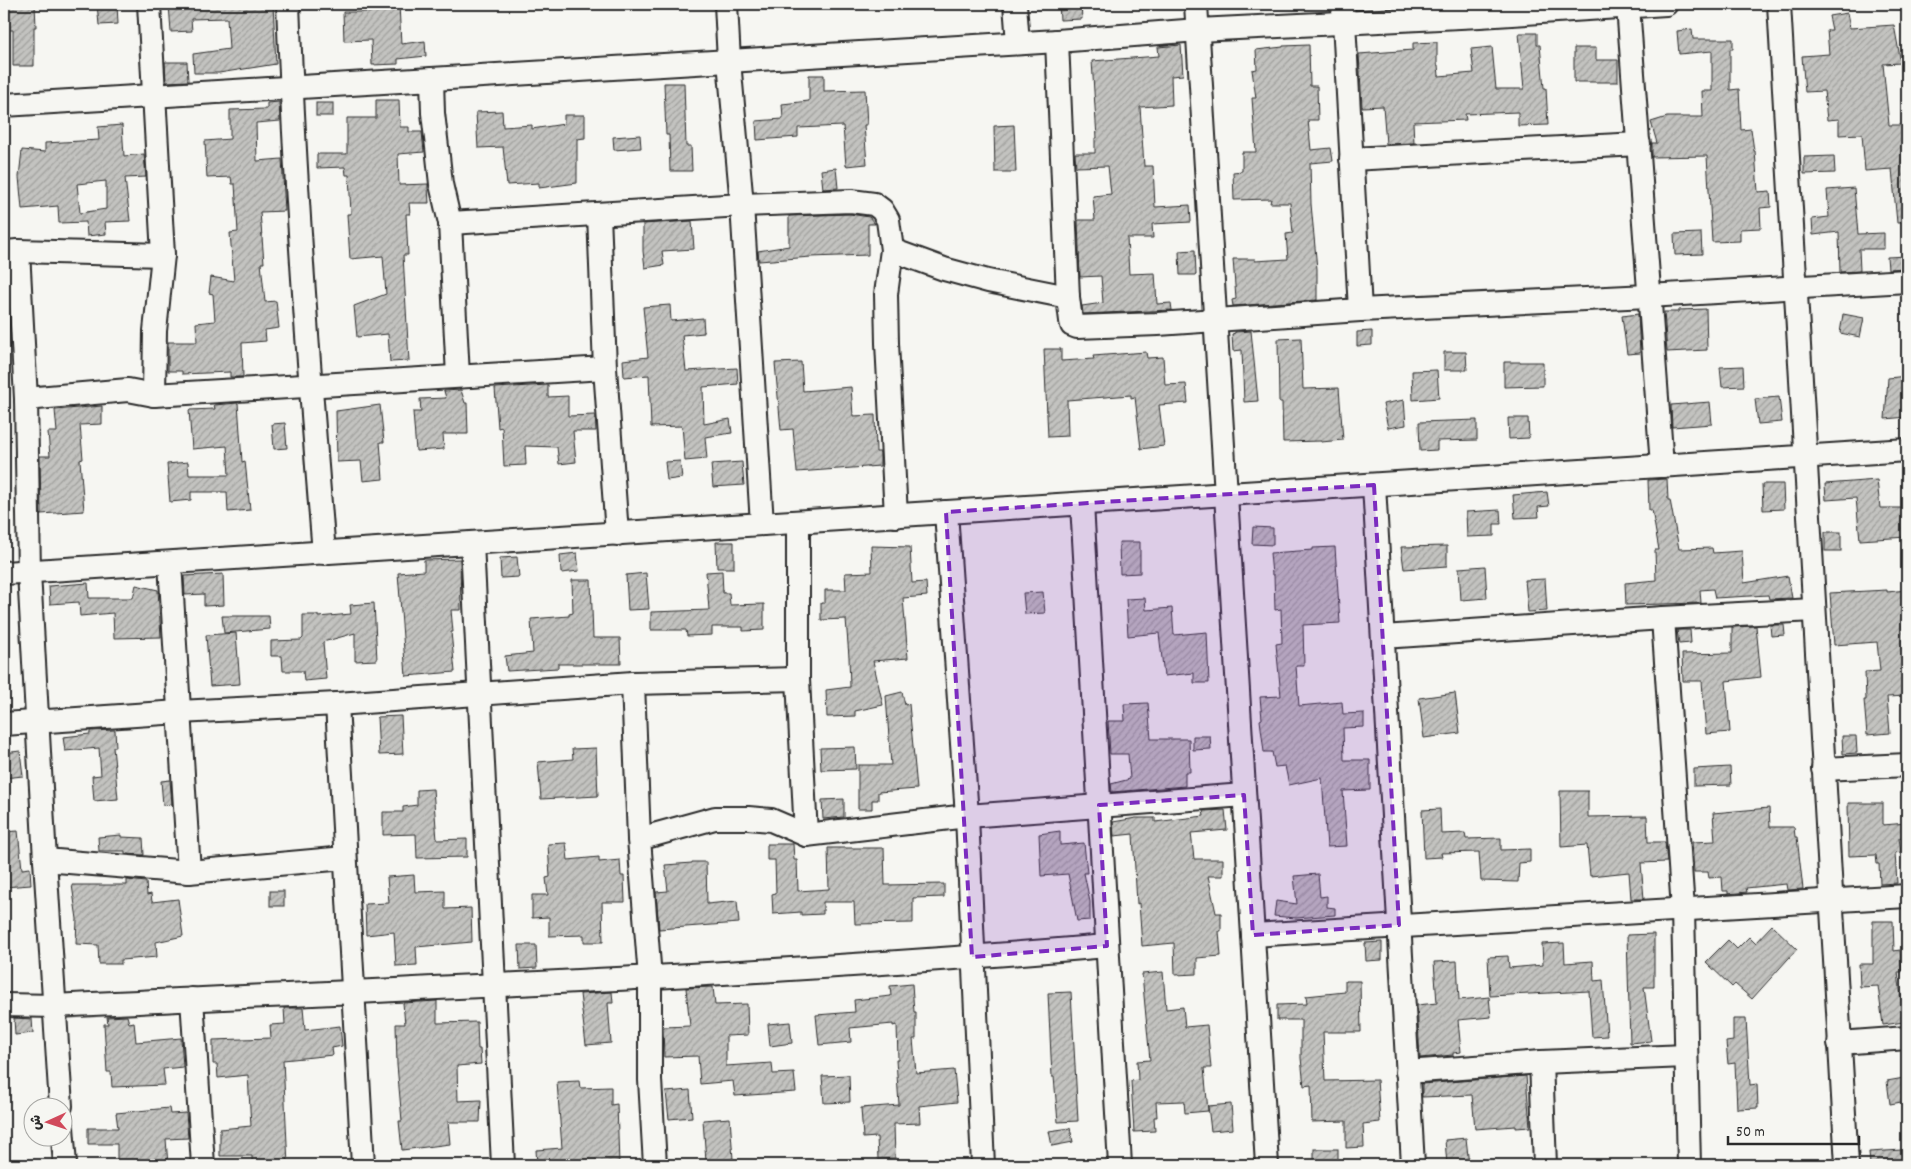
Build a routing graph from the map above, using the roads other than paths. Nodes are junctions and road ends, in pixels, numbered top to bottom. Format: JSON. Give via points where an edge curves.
{"nodes":[{"id":1,"x":150,"y":4,"type":"edge"},
{"id":2,"x":288,"y":4,"type":"edge"},
{"id":3,"x":726,"y":4,"type":"edge"},
{"id":4,"x":1015,"y":4,"type":"edge"},
{"id":5,"x":1196,"y":4,"type":"edge"},
{"id":6,"x":1666,"y":4,"type":"edge"},
{"id":7,"x":1779,"y":4,"type":"edge"},
{"id":8,"x":1628,"y":6,"type":"junction"},
{"id":9,"x":1480,"y":10,"type":"edge"},
{"id":10,"x":1343,"y":14,"type":"edge"},
{"id":11,"x":1198,"y":30,"type":"junction"},
{"id":12,"x":1057,"y":41,"type":"junction"},
{"id":13,"x":1018,"y":43,"type":"junction"},
{"id":14,"x":729,"y":61,"type":"junction"},
{"id":15,"x":432,"y":79,"type":"junction"},
{"id":16,"x":292,"y":88,"type":"junction"},
{"id":17,"x":154,"y":96,"type":"junction"},
{"id":18,"x":4,"y":105,"type":"edge"},
{"id":19,"x":1639,"y":144,"type":"junction"},
{"id":20,"x":1352,"y":159,"type":"junction"},
{"id":21,"x":742,"y":205,"type":"junction"},
{"id":22,"x":600,"y":214,"type":"junction"},
{"id":23,"x":450,"y":223,"type":"junction"},
{"id":24,"x":892,"y":250,"type":"junction"},
{"id":25,"x":11,"y":252,"type":"edge"},
{"id":26,"x":163,"y":255,"type":"junction"},
{"id":27,"x":1907,"y":280,"type":"edge"},
{"id":28,"x":1795,"y":286,"type":"junction"},
{"id":29,"x":1648,"y":296,"type":"junction"},
{"id":30,"x":1068,"y":297,"type":"junction"},
{"id":31,"x":1360,"y":310,"type":"junction"},
{"id":32,"x":1215,"y":320,"type":"junction"},
{"id":33,"x":605,"y":368,"type":"junction"},
{"id":34,"x":458,"y":376,"type":"junction"},
{"id":35,"x":311,"y":386,"type":"junction"},
{"id":36,"x":154,"y":396,"type":"junction"},
{"id":37,"x":26,"y":399,"type":"junction"},
{"id":38,"x":1907,"y":450,"type":"edge"},
{"id":39,"x":1804,"y":457,"type":"junction"},
{"id":40,"x":1662,"y":466,"type":"junction"},
{"id":41,"x":1374,"y":485,"type":"junction"},
{"id":42,"x":1226,"y":494,"type":"junction"},
{"id":43,"x":1082,"y":504,"type":"junction"},
{"id":44,"x":946,"y":512,"type":"junction"},
{"id":45,"x":896,"y":516,"type":"junction"},
{"id":46,"x":798,"y":522,"type":"junction"},
{"id":47,"x":762,"y":524,"type":"junction"},
{"id":48,"x":617,"y":534,"type":"junction"},
{"id":49,"x":472,"y":543,"type":"junction"},
{"id":50,"x":324,"y":553,"type":"junction"},
{"id":51,"x":170,"y":563,"type":"junction"},
{"id":52,"x":29,"y":572,"type":"junction"},
{"id":53,"x":4,"y":574,"type":"edge"},
{"id":54,"x":1813,"y":610,"type":"junction"},
{"id":55,"x":1663,"y":618,"type":"junction"},
{"id":56,"x":1383,"y":637,"type":"junction"},
{"id":57,"x":798,"y":680,"type":"junction"},
{"id":58,"x":633,"y":683,"type":"junction"},
{"id":59,"x":480,"y":693,"type":"junction"},
{"id":60,"x":337,"y":704,"type":"junction"},
{"id":61,"x":179,"y":712,"type":"junction"},
{"id":62,"x":38,"y":722,"type":"junction"},
{"id":63,"x":4,"y":724,"type":"edge"},
{"id":64,"x":1907,"y":764,"type":"edge"},
{"id":65,"x":1823,"y":769,"type":"junction"},
{"id":66,"x":1244,"y":796,"type":"junction"},
{"id":67,"x":1099,"y":805,"type":"junction"},
{"id":68,"x":967,"y":816,"type":"junction"},
{"id":69,"x":806,"y":835,"type":"junction"},
{"id":70,"x":639,"y":839,"type":"junction"},
{"id":71,"x":345,"y":858,"type":"junction"},
{"id":72,"x":45,"y":860,"type":"junction"},
{"id":73,"x":189,"y":872,"type":"junction"},
{"id":74,"x":1907,"y":896,"type":"edge"},
{"id":75,"x":1831,"y":901,"type":"junction"},
{"id":76,"x":1683,"y":910,"type":"junction"},
{"id":77,"x":1399,"y":925,"type":"junction"},
{"id":78,"x":1253,"y":935,"type":"junction"},
{"id":79,"x":1107,"y":946,"type":"junction"},
{"id":80,"x":972,"y":957,"type":"junction"},
{"id":81,"x":650,"y":978,"type":"junction"},
{"id":82,"x":493,"y":985,"type":"junction"},
{"id":83,"x":353,"y":991,"type":"junction"},
{"id":84,"x":192,"y":999,"type":"junction"},
{"id":85,"x":4,"y":1005,"type":"edge"},
{"id":86,"x":55,"y":1006,"type":"junction"},
{"id":87,"x":1907,"y":1038,"type":"edge"},
{"id":88,"x":1839,"y":1042,"type":"junction"},
{"id":89,"x":1686,"y":1056,"type":"junction"},
{"id":90,"x":1541,"y":1062,"type":"junction"},
{"id":91,"x":1408,"y":1072,"type":"junction"},
{"id":92,"x":60,"y":1096,"type":"edge"},
{"id":93,"x":64,"y":1146,"type":"edge"},
{"id":94,"x":65,"y":1165,"type":"edge"},
{"id":95,"x":204,"y":1165,"type":"edge"},
{"id":96,"x":362,"y":1165,"type":"edge"},
{"id":97,"x":502,"y":1165,"type":"edge"},
{"id":98,"x":655,"y":1165,"type":"edge"},
{"id":99,"x":983,"y":1165,"type":"edge"},
{"id":100,"x":1120,"y":1165,"type":"edge"},
{"id":101,"x":1267,"y":1165,"type":"edge"},
{"id":102,"x":1413,"y":1165,"type":"edge"},
{"id":103,"x":1545,"y":1165,"type":"edge"},
{"id":104,"x":1689,"y":1165,"type":"edge"},
{"id":105,"x":1847,"y":1165,"type":"edge"}],
"edges":[{"from":1,"to":17,"type":"street"},
{"from":2,"to":16,"type":"street"},
{"from":3,"to":14,"type":"street"},
{"from":4,"to":13,"type":"street"},
{"from":5,"to":11,"type":"street"},
{"from":6,"to":8,"type":"street"},
{"from":7,"to":28,"type":"street"},
{"from":8,"to":9,"type":"street"},
{"from":8,"to":19,"type":"street"},
{"from":9,"to":10,"type":"street"},
{"from":10,"to":11,"type":"street"},
{"from":10,"to":20,"type":"street"},
{"from":11,"to":12,"type":"street"},
{"from":11,"to":32,"type":"street"},
{"from":12,"to":13,"type":"street"},
{"from":12,"to":30,"type":"street"},
{"from":13,"to":14,"type":"street"},
{"from":14,"to":15,"type":"street"},
{"from":14,"to":21,"type":"street"},
{"from":15,"to":16,"type":"street"},
{"from":15,"to":23,"type":"street","via":[[441,184]]},
{"from":16,"to":17,"type":"street"},
{"from":16,"to":35,"type":"street"},
{"from":17,"to":18,"type":"street"},
{"from":17,"to":26,"type":"street"},
{"from":19,"to":20,"type":"street"},
{"from":19,"to":29,"type":"street"},
{"from":20,"to":31,"type":"street"},
{"from":21,"to":22,"type":"street"},
{"from":21,"to":24,"type":"street","via":[[851,201],[874,204],[888,220]]},
{"from":21,"to":47,"type":"street"},
{"from":22,"to":23,"type":"street"},
{"from":22,"to":33,"type":"street"},
{"from":23,"to":34,"type":"street"},
{"from":24,"to":30,"type":"street","via":[[988,281]]},
{"from":24,"to":45,"type":"street","via":[[886,294],[886,343]]},
{"from":25,"to":26,"type":"street"},
{"from":25,"to":37,"type":"street"},
{"from":26,"to":36,"type":"street","via":[[155,331]]},
{"from":27,"to":28,"type":"street"},
{"from":28,"to":29,"type":"street"},
{"from":28,"to":39,"type":"street"},
{"from":29,"to":31,"type":"street"},
{"from":29,"to":40,"type":"street"},
{"from":30,"to":32,"type":"street","via":[[1072,325],[1077,327]]},
{"from":31,"to":32,"type":"street"},
{"from":32,"to":42,"type":"street"},
{"from":33,"to":34,"type":"street"},
{"from":33,"to":48,"type":"street"},
{"from":34,"to":35,"type":"street"},
{"from":35,"to":36,"type":"street"},
{"from":35,"to":50,"type":"street"},
{"from":36,"to":37,"type":"street","via":[[128,390]]},
{"from":37,"to":52,"type":"street"},
{"from":38,"to":39,"type":"street"},
{"from":39,"to":40,"type":"street"},
{"from":39,"to":54,"type":"street"},
{"from":40,"to":41,"type":"street"},
{"from":41,"to":42,"type":"street"},
{"from":41,"to":56,"type":"street"},
{"from":42,"to":43,"type":"street"},
{"from":42,"to":66,"type":"street"},
{"from":43,"to":44,"type":"street"},
{"from":43,"to":67,"type":"street"},
{"from":44,"to":45,"type":"street"},
{"from":44,"to":68,"type":"street"},
{"from":45,"to":46,"type":"street"},
{"from":46,"to":47,"type":"street"},
{"from":46,"to":57,"type":"street"},
{"from":47,"to":48,"type":"street"},
{"from":48,"to":49,"type":"street"},
{"from":49,"to":50,"type":"street"},
{"from":49,"to":59,"type":"street"},
{"from":50,"to":51,"type":"street"},
{"from":51,"to":52,"type":"street"},
{"from":51,"to":61,"type":"street"},
{"from":52,"to":53,"type":"street"},
{"from":52,"to":62,"type":"street"},
{"from":54,"to":55,"type":"street"},
{"from":54,"to":65,"type":"street"},
{"from":55,"to":56,"type":"street"},
{"from":55,"to":76,"type":"street"},
{"from":56,"to":77,"type":"street"},
{"from":57,"to":58,"type":"street"},
{"from":57,"to":69,"type":"street"},
{"from":58,"to":59,"type":"street"},
{"from":58,"to":70,"type":"street"},
{"from":59,"to":60,"type":"street"},
{"from":59,"to":82,"type":"street"},
{"from":60,"to":61,"type":"street"},
{"from":60,"to":71,"type":"street"},
{"from":61,"to":62,"type":"street"},
{"from":61,"to":73,"type":"street"},
{"from":62,"to":63,"type":"street"},
{"from":62,"to":72,"type":"street"},
{"from":64,"to":65,"type":"street"},
{"from":65,"to":75,"type":"street"},
{"from":66,"to":67,"type":"street"},
{"from":66,"to":78,"type":"street"},
{"from":67,"to":68,"type":"street"},
{"from":67,"to":79,"type":"street"},
{"from":68,"to":69,"type":"street"},
{"from":68,"to":80,"type":"street"},
{"from":69,"to":70,"type":"street","via":[[771,820],[715,818]]},
{"from":70,"to":81,"type":"street"},
{"from":71,"to":73,"type":"street"},
{"from":71,"to":83,"type":"street"},
{"from":72,"to":73,"type":"street"},
{"from":72,"to":86,"type":"street"},
{"from":74,"to":75,"type":"street"},
{"from":75,"to":76,"type":"street"},
{"from":75,"to":88,"type":"street"},
{"from":76,"to":77,"type":"street"},
{"from":76,"to":89,"type":"street"},
{"from":77,"to":78,"type":"street"},
{"from":77,"to":91,"type":"street"},
{"from":78,"to":101,"type":"street"},
{"from":79,"to":80,"type":"street"},
{"from":79,"to":100,"type":"street"},
{"from":80,"to":81,"type":"street"},
{"from":80,"to":99,"type":"street"},
{"from":81,"to":82,"type":"street"},
{"from":81,"to":98,"type":"street","via":[[650,1080]]},
{"from":82,"to":83,"type":"street"},
{"from":82,"to":97,"type":"street"},
{"from":83,"to":84,"type":"street"},
{"from":83,"to":96,"type":"street"},
{"from":84,"to":86,"type":"street"},
{"from":84,"to":95,"type":"street"},
{"from":85,"to":86,"type":"street"},
{"from":86,"to":92,"type":"street"},
{"from":87,"to":88,"type":"street"},
{"from":88,"to":105,"type":"street"},
{"from":89,"to":90,"type":"street"},
{"from":89,"to":104,"type":"street"},
{"from":90,"to":91,"type":"street"},
{"from":90,"to":103,"type":"street"},
{"from":91,"to":102,"type":"street"},
{"from":93,"to":94,"type":"street"}]}
